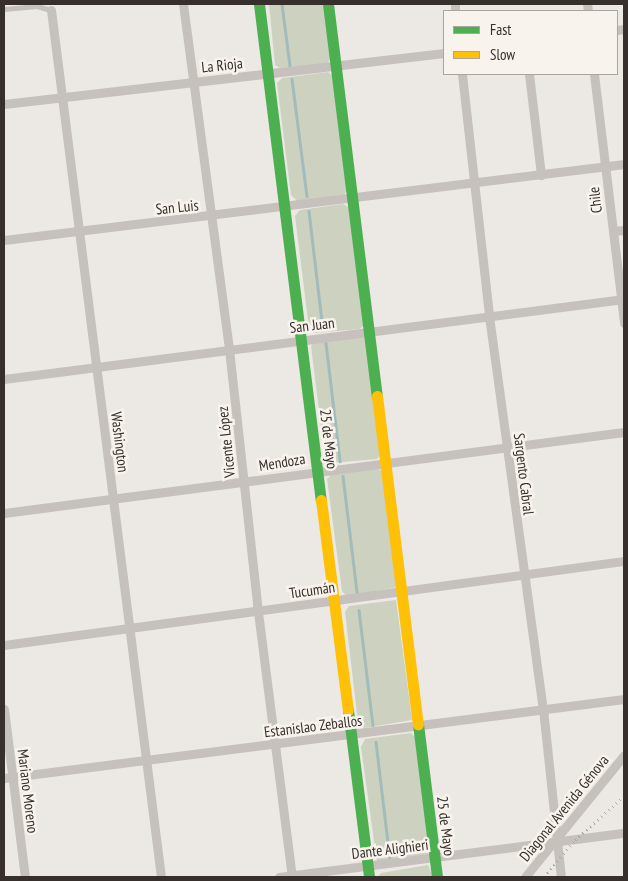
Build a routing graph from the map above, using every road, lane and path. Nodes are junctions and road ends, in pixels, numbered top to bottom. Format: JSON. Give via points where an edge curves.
{"nodes":[{"id":1,"x":183,"y":4,"type":"edge"},
{"id":2,"x":259,"y":4,"type":"edge"},
{"id":3,"x":328,"y":4,"type":"edge"},
{"id":4,"x":4,"y":9,"type":"edge"},
{"id":5,"x":51,"y":10,"type":"joint"},
{"id":6,"x":443,"y":53,"type":"edge"},
{"id":7,"x":336,"y":66,"type":"junction"},
{"id":8,"x":268,"y":73,"type":"junction"},
{"id":9,"x":462,"y":75,"type":"edge"},
{"id":10,"x":529,"y":75,"type":"edge"},
{"id":11,"x":594,"y":75,"type":"edge"},
{"id":12,"x":192,"y":82,"type":"junction"},
{"id":13,"x":63,"y":97,"type":"junction"},
{"id":14,"x":4,"y":104,"type":"edge"},
{"id":15,"x":624,"y":164,"type":"edge"},
{"id":16,"x":605,"y":167,"type":"junction"},
{"id":17,"x":541,"y":175,"type":"junction"},
{"id":18,"x":475,"y":184,"type":"junction"},
{"id":19,"x":352,"y":197,"type":"junction"},
{"id":20,"x":285,"y":207,"type":"junction"},
{"id":21,"x":212,"y":217,"type":"junction"},
{"id":22,"x":624,"y":230,"type":"edge"},
{"id":23,"x":80,"y":231,"type":"junction"},
{"id":24,"x":613,"y":231,"type":"junction"},
{"id":25,"x":4,"y":240,"type":"edge"},
{"id":26,"x":622,"y":299,"type":"edge"},
{"id":27,"x":489,"y":316,"type":"junction"},
{"id":28,"x":624,"y":323,"type":"edge"},
{"id":29,"x":369,"y":331,"type":"junction"},
{"id":30,"x":301,"y":340,"type":"junction"},
{"id":31,"x":229,"y":348,"type":"junction"},
{"id":32,"x":96,"y":366,"type":"junction"},
{"id":33,"x":4,"y":379,"type":"edge"},
{"id":34,"x":624,"y":432,"type":"edge"},
{"id":35,"x":507,"y":448,"type":"junction"},
{"id":36,"x":385,"y":461,"type":"junction"},
{"id":37,"x":318,"y":470,"type":"junction"},
{"id":38,"x":244,"y":481,"type":"junction"},
{"id":39,"x":113,"y":498,"type":"junction"},
{"id":40,"x":4,"y":513,"type":"edge"},
{"id":41,"x":624,"y":561,"type":"edge"},
{"id":42,"x":523,"y":573,"type":"junction"},
{"id":43,"x":401,"y":593,"type":"junction"},
{"id":44,"x":334,"y":601,"type":"junction"},
{"id":45,"x":258,"y":612,"type":"junction"},
{"id":46,"x":128,"y":629,"type":"junction"},
{"id":47,"x":4,"y":644,"type":"edge"},
{"id":48,"x":624,"y":699,"type":"edge"},
{"id":49,"x":4,"y":709,"type":"edge"},
{"id":50,"x":543,"y":709,"type":"junction"},
{"id":51,"x":418,"y":726,"type":"junction"},
{"id":52,"x":351,"y":735,"type":"junction"},
{"id":53,"x":276,"y":743,"type":"junction"},
{"id":54,"x":624,"y":755,"type":"edge"},
{"id":55,"x":148,"y":762,"type":"junction"},
{"id":56,"x":9,"y":777,"type":"edge"},
{"id":57,"x":624,"y":833,"type":"edge"},
{"id":58,"x":555,"y":840,"type":"junction"},
{"id":59,"x":434,"y":857,"type":"junction"},
{"id":60,"x":368,"y":872,"type":"edge"},
{"id":61,"x":292,"y":876,"type":"edge"},
{"id":62,"x":25,"y":877,"type":"edge"},
{"id":63,"x":160,"y":877,"type":"edge"},
{"id":64,"x":279,"y":877,"type":"edge"},
{"id":65,"x":437,"y":877,"type":"edge"},
{"id":66,"x":525,"y":877,"type":"edge"},
{"id":67,"x":561,"y":877,"type":"edge"}],
"edges":[{"from":1,"to":12,"type":"street","name":"Vicente López"},
{"from":2,"to":8,"type":"street","name":"25 de Mayo"},
{"from":3,"to":7,"type":"street","name":"25 de Mayo"},
{"from":4,"to":5,"type":"lane","via":[[37,6]]},
{"from":5,"to":13,"type":"street","name":"Washington"},
{"from":6,"to":7,"type":"street","name":"La Rioja"},
{"from":7,"to":8,"type":"street","name":"La Rioja"},
{"from":7,"to":19,"type":"street","name":"25 de Mayo"},
{"from":8,"to":12,"type":"street","name":"La Rioja"},
{"from":8,"to":20,"type":"street","name":"25 de Mayo"},
{"from":9,"to":18,"type":"street","name":"Sargento Cabral"},
{"from":10,"to":17,"type":"street"},
{"from":11,"to":16,"type":"street","name":"Chile"},
{"from":12,"to":13,"type":"street","name":"La Rioja"},
{"from":12,"to":21,"type":"street","name":"Vicente López"},
{"from":13,"to":14,"type":"street","name":"La Rioja"},
{"from":13,"to":23,"type":"street","name":"Washington"},
{"from":15,"to":16,"type":"street","name":"San Luis"},
{"from":16,"to":17,"type":"street","name":"San Luis"},
{"from":16,"to":24,"type":"street","name":"Chile"},
{"from":17,"to":18,"type":"street","name":"San Luis"},
{"from":18,"to":19,"type":"street","name":"San Luis"},
{"from":18,"to":27,"type":"street","name":"Sargento Cabral"},
{"from":19,"to":20,"type":"street","name":"San Luis"},
{"from":19,"to":29,"type":"street","name":"25 de Mayo"},
{"from":20,"to":21,"type":"street","name":"San Luis"},
{"from":20,"to":30,"type":"street","name":"25 de Mayo"},
{"from":21,"to":23,"type":"street","name":"San Luis"},
{"from":21,"to":31,"type":"street","name":"Vicente López"},
{"from":22,"to":24,"type":"street"},
{"from":23,"to":25,"type":"street","name":"San Luis"},
{"from":23,"to":32,"type":"street","name":"Washington"},
{"from":24,"to":26,"type":"street","name":"Chile"},
{"from":26,"to":27,"type":"street","name":"San Juan"},
{"from":26,"to":28,"type":"street","name":"Chile"},
{"from":27,"to":29,"type":"street","name":"San Juan"},
{"from":27,"to":35,"type":"street","name":"Sargento Cabral"},
{"from":29,"to":30,"type":"street","name":"San Juan"},
{"from":29,"to":36,"type":"street","name":"25 de Mayo"},
{"from":30,"to":31,"type":"street","name":"San Juan"},
{"from":30,"to":37,"type":"street","name":"25 de Mayo"},
{"from":31,"to":32,"type":"street","name":"San Juan"},
{"from":31,"to":38,"type":"street","name":"Vicente López"},
{"from":32,"to":33,"type":"street","name":"San Juan"},
{"from":32,"to":39,"type":"street","name":"Washington"},
{"from":34,"to":35,"type":"street","name":"Mendoza"},
{"from":35,"to":36,"type":"street","name":"Mendoza"},
{"from":35,"to":42,"type":"street","name":"Sargento Cabral"},
{"from":36,"to":37,"type":"street","name":"Mendoza"},
{"from":36,"to":43,"type":"street","name":"25 de Mayo"},
{"from":37,"to":38,"type":"street","name":"Mendoza"},
{"from":37,"to":44,"type":"street","name":"25 de Mayo"},
{"from":38,"to":39,"type":"street","name":"Mendoza"},
{"from":38,"to":45,"type":"street","name":"Vicente López"},
{"from":39,"to":40,"type":"street","name":"Mendoza"},
{"from":39,"to":46,"type":"street","name":"Washington"},
{"from":41,"to":42,"type":"street","name":"Tucumán"},
{"from":42,"to":43,"type":"street","name":"Tucumán"},
{"from":42,"to":50,"type":"street","name":"Sargento Cabral"},
{"from":43,"to":44,"type":"street","name":"Tucumán"},
{"from":43,"to":51,"type":"street","name":"25 de Mayo"},
{"from":44,"to":45,"type":"street","name":"Tucumán"},
{"from":44,"to":52,"type":"street","name":"25 de Mayo"},
{"from":45,"to":46,"type":"street","name":"Tucumán"},
{"from":45,"to":53,"type":"street","name":"Vicente López"},
{"from":46,"to":47,"type":"street","name":"Tucumán"},
{"from":46,"to":55,"type":"street","name":"Washington"},
{"from":48,"to":50,"type":"street","name":"Estanislao Zeballos"},
{"from":49,"to":56,"type":"street","name":"Mariano Moreno"},
{"from":50,"to":51,"type":"street","name":"Estanislao Zeballos"},
{"from":50,"to":58,"type":"street","name":"Sargento Cabral"},
{"from":51,"to":52,"type":"street","name":"Estanislao Zeballos"},
{"from":51,"to":59,"type":"street","name":"25 de Mayo"},
{"from":52,"to":53,"type":"street","name":"Estanislao Zeballos"},
{"from":52,"to":60,"type":"street","name":"25 de Mayo"},
{"from":53,"to":55,"type":"street","name":"Estanislao Zeballos"},
{"from":53,"to":61,"type":"street","name":"Vicente López"},
{"from":54,"to":58,"type":"street","name":"Diagonal Avenida Génova"},
{"from":55,"to":56,"type":"street","name":"Estanislao Zeballos"},
{"from":55,"to":63,"type":"street","name":"Washington"},
{"from":56,"to":62,"type":"street","name":"Mariano Moreno"},
{"from":57,"to":58,"type":"street","name":"Dante Alighieri"},
{"from":58,"to":59,"type":"street","name":"Dante Alighieri"},
{"from":58,"to":66,"type":"street","name":"Diagonal Avenida Génova"},
{"from":58,"to":67,"type":"street","name":"Sargento Cabral"},
{"from":59,"to":60,"type":"street","name":"Dante Alighieri"},
{"from":59,"to":65,"type":"street","name":"25 de Mayo"},
{"from":60,"to":61,"type":"street","name":"Dante Alighieri"},
{"from":61,"to":64,"type":"street","name":"Dante Alighieri"}]}
